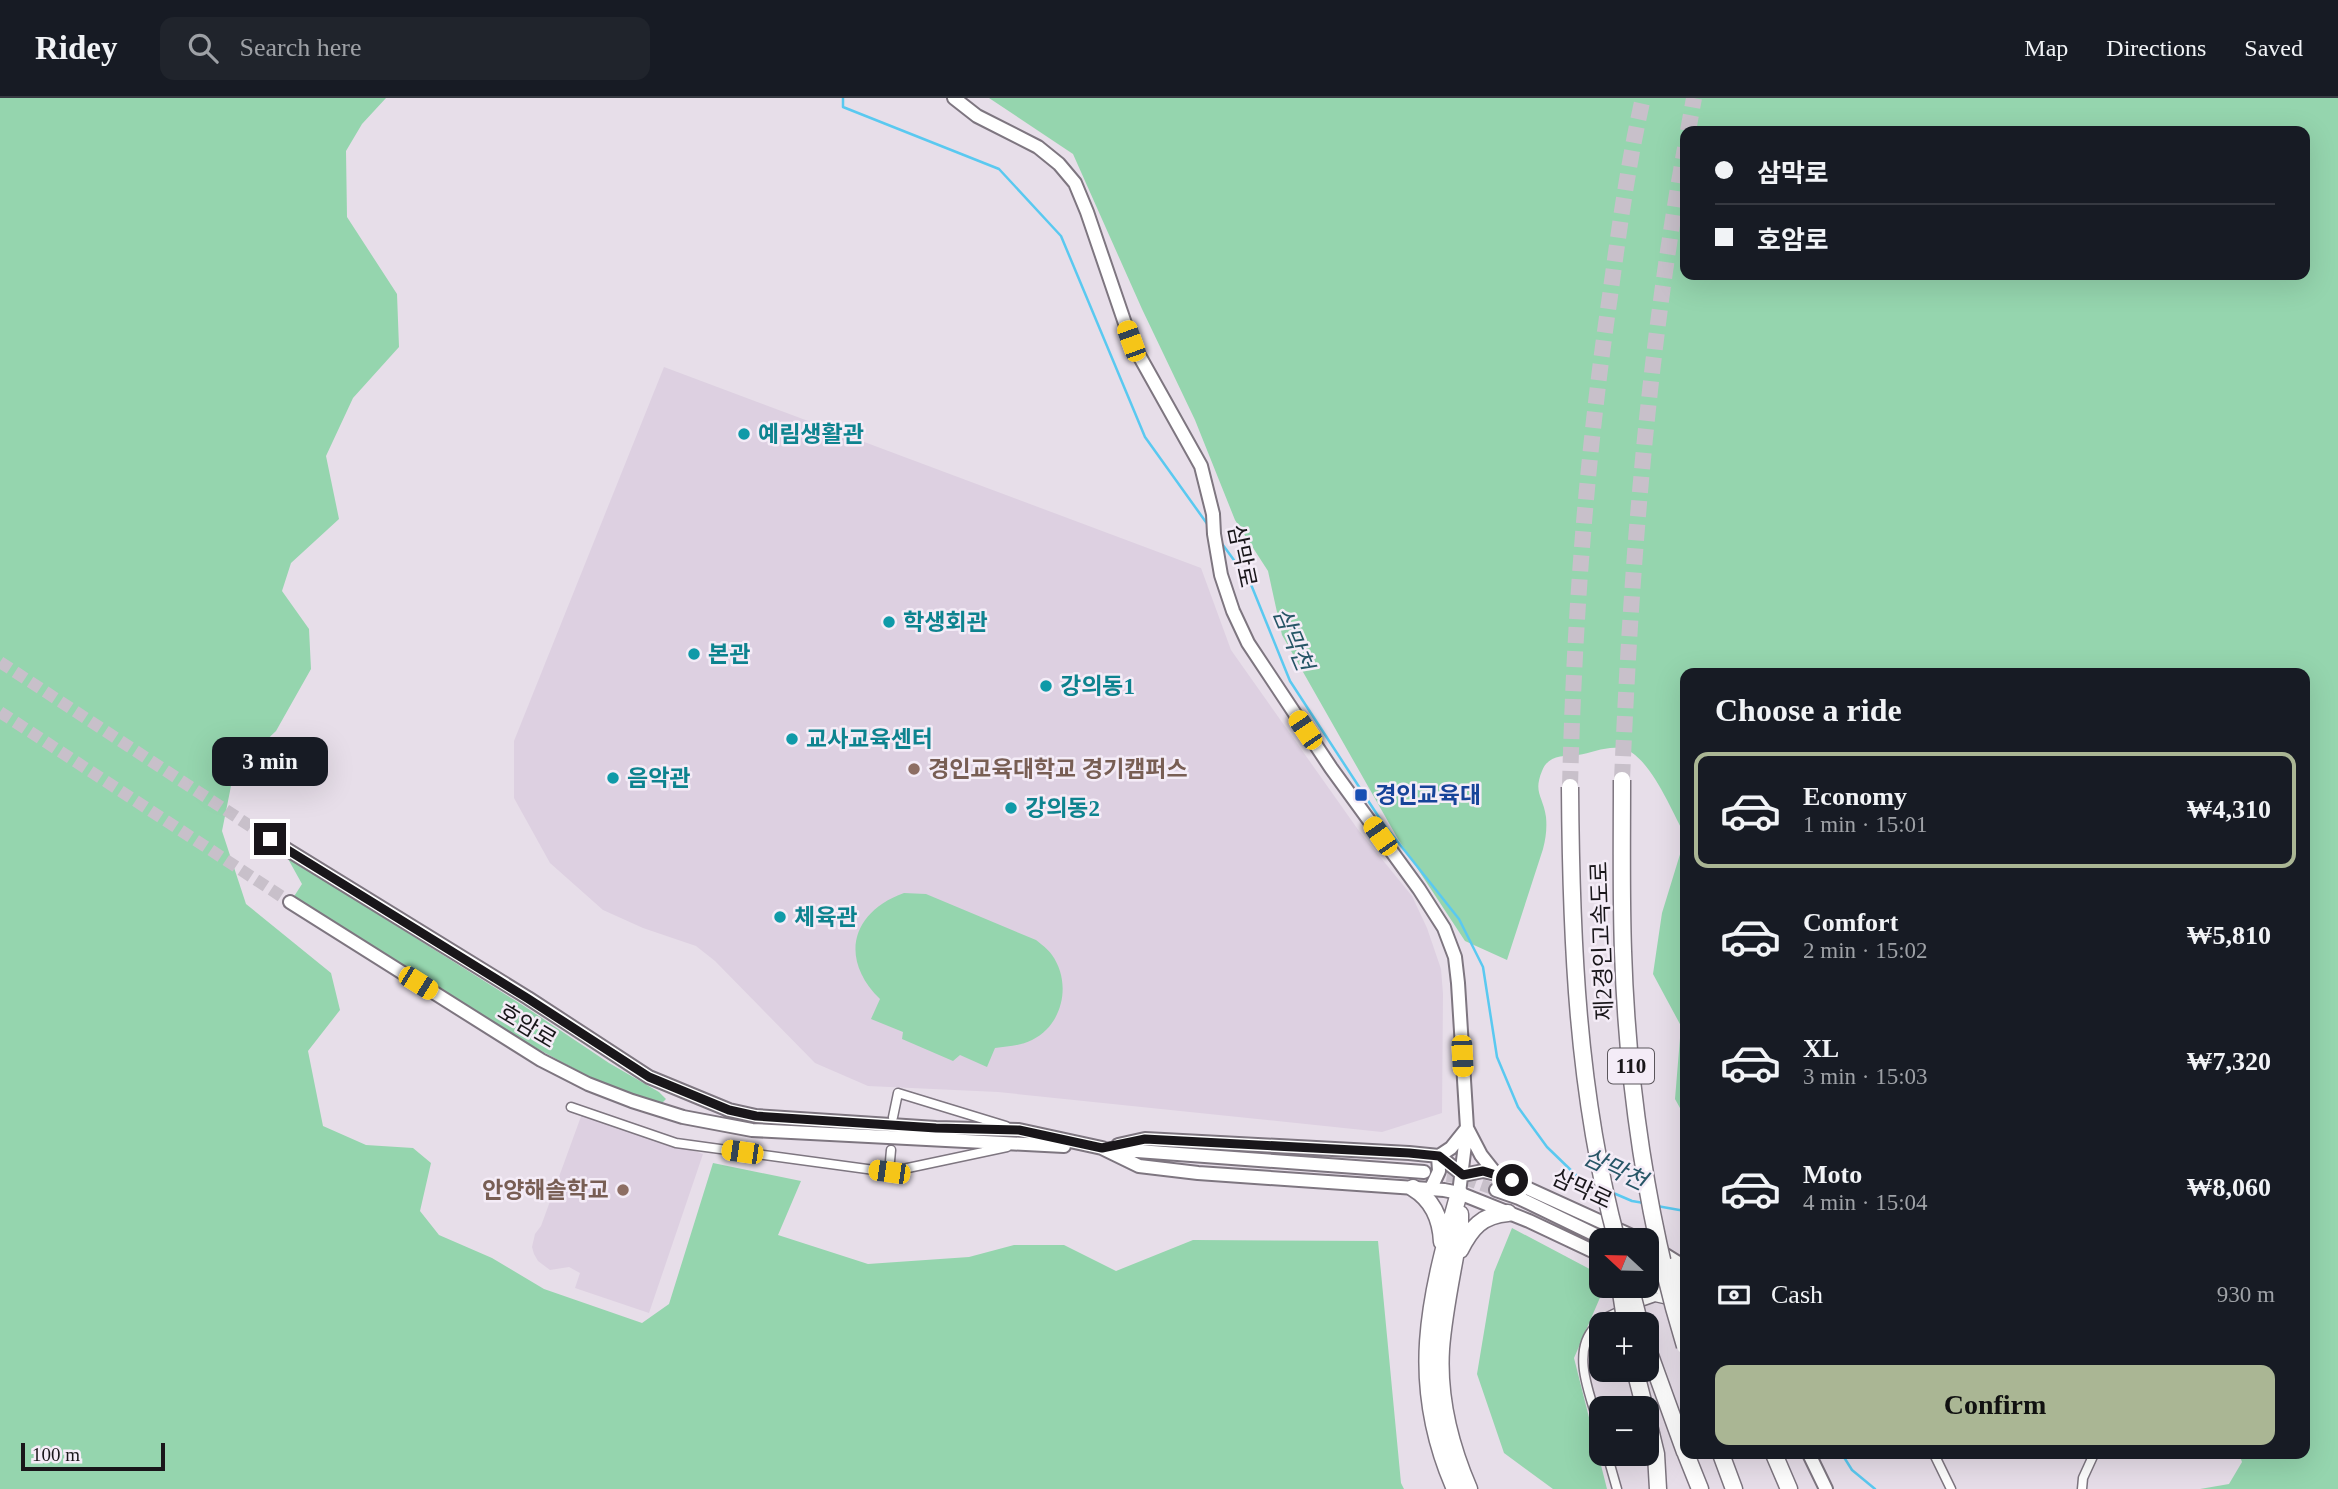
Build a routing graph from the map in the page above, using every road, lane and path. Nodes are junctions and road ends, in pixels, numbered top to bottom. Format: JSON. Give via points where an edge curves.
{"nodes":[{"id":1,"x":954,"y":98,"type":"edge"},
{"id":2,"x":1622,"y":780,"type":"tunnel mouth"},
{"id":3,"x":1570,"y":787,"type":"tunnel mouth"},
{"id":4,"x":270,"y":839,"type":"tunnel mouth"},
{"id":5,"x":290,"y":902,"type":"tunnel mouth"},
{"id":6,"x":571,"y":1107,"type":"dead end"},
{"id":7,"x":893,"y":1117,"type":"dead end"},
{"id":8,"x":1467,"y":1128,"type":"junction"},
{"id":9,"x":1019,"y":1130,"type":"junction"},
{"id":10,"x":1020,"y":1144,"type":"junction"},
{"id":11,"x":1102,"y":1148,"type":"junction"},
{"id":12,"x":891,"y":1150,"type":"dead end"},
{"id":13,"x":1439,"y":1156,"type":"junction"},
{"id":14,"x":889,"y":1172,"type":"junction"},
{"id":15,"x":1424,"y":1172,"type":"tunnel mouth"},
{"id":16,"x":1496,"y":1174,"type":"junction"},
{"id":17,"x":1463,"y":1175,"type":"junction"},
{"id":18,"x":1512,"y":1180,"type":"junction"},
{"id":19,"x":1413,"y":1188,"type":"junction"},
{"id":20,"x":1431,"y":1188,"type":"junction"},
{"id":21,"x":1496,"y":1190,"type":"tunnel mouth"},
{"id":22,"x":1459,"y":1193,"type":"junction"},
{"id":23,"x":1488,"y":1205,"type":"junction"},
{"id":24,"x":1508,"y":1213,"type":"junction"},
{"id":25,"x":1654,"y":1219,"type":"junction"},
{"id":26,"x":1613,"y":1228,"type":"edge"},
{"id":27,"x":1615,"y":1228,"type":"edge"},
{"id":28,"x":1589,"y":1232,"type":"edge"},
{"id":29,"x":1589,"y":1249,"type":"edge"},
{"id":30,"x":1659,"y":1251,"type":"edge"},
{"id":31,"x":1448,"y":1259,"type":"junction"},
{"id":32,"x":1680,"y":1264,"type":"edge"},
{"id":33,"x":1659,"y":1269,"type":"edge"},
{"id":34,"x":1680,"y":1282,"type":"edge"},
{"id":35,"x":1680,"y":1283,"type":"edge"},
{"id":36,"x":1659,"y":1288,"type":"edge"},
{"id":37,"x":1680,"y":1302,"type":"edge"},
{"id":38,"x":1680,"y":1304,"type":"edge"},
{"id":39,"x":1680,"y":1326,"type":"edge"},
{"id":40,"x":1659,"y":1381,"type":"edge"},
{"id":41,"x":1591,"y":1396,"type":"edge"},
{"id":42,"x":1680,"y":1437,"type":"edge"},
{"id":43,"x":1688,"y":1459,"type":"edge"},
{"id":44,"x":1723,"y":1459,"type":"edge"},
{"id":45,"x":1776,"y":1459,"type":"edge"},
{"id":46,"x":1811,"y":1459,"type":"edge"},
{"id":47,"x":1936,"y":1459,"type":"edge"},
{"id":48,"x":2092,"y":1459,"type":"edge"},
{"id":49,"x":1610,"y":1466,"type":"edge"},
{"id":50,"x":1657,"y":1466,"type":"edge"},
{"id":51,"x":1455,"y":1489,"type":"edge"},
{"id":52,"x":1469,"y":1489,"type":"edge"},
{"id":53,"x":1617,"y":1489,"type":"edge"},
{"id":54,"x":1658,"y":1489,"type":"edge"},
{"id":55,"x":1700,"y":1489,"type":"edge"},
{"id":56,"x":1734,"y":1489,"type":"edge"},
{"id":57,"x":1789,"y":1489,"type":"edge"},
{"id":58,"x":1826,"y":1489,"type":"edge"},
{"id":59,"x":1951,"y":1489,"type":"edge"},
{"id":60,"x":2082,"y":1489,"type":"edge"}],
"edges":[{"from":1,"to":8,"type":"main road","name":"삼막로","via":[[977,116],[1038,147],[1075,183],[1131,341],[1200,466],[1222,575],[1248,643],[1444,928],[1458,983]]},
{"from":2,"to":25,"type":"highway","name":"제2경인고속도로","number":"110","bridge":true,"via":[[1626,1000],[1634,1096]]},
{"from":3,"to":26,"type":"highway","name":"제2경인고속도로","number":"110","bridge":true,"via":[[1579,1017]]},
{"from":4,"to":9,"type":"main road","name":"호암로","via":[[649,1077],[729,1110],[756,1116]]},
{"from":5,"to":10,"type":"main road","name":"호암로","via":[[541,1060],[632,1101],[751,1130]]},
{"from":6,"to":14,"type":"street","via":[[676,1143]]},
{"from":7,"to":9,"type":"street","via":[[898,1093]]},
{"from":8,"to":13,"type":"main road"},
{"from":8,"to":16,"type":"main road"},
{"from":8,"to":17,"type":"main road","name":"삼막로"},
{"from":9,"to":11,"type":"main road","name":"호암로"},
{"from":10,"to":11,"type":"main road","name":"호암로"},
{"from":10,"to":14,"type":"street"},
{"from":11,"to":13,"type":"main road","name":"호암로","via":[[1145,1139]]},
{"from":11,"to":15,"type":"main road","name":"호암로"},
{"from":11,"to":19,"type":"main road","name":"호암로","via":[[1139,1166]]},
{"from":12,"to":14,"type":"street"},
{"from":13,"to":17,"type":"main road"},
{"from":13,"to":20,"type":"main road"},
{"from":16,"to":17,"type":"main road","name":"삼막로"},
{"from":16,"to":18,"type":"main road","name":"삼막로"},
{"from":17,"to":22,"type":"main road","name":"삼막로"},
{"from":18,"to":23,"type":"main road","via":[[1496,1184]]},
{"from":18,"to":27,"type":"main road","name":"삼막로"},
{"from":19,"to":20,"type":"main road","name":"호암로"},
{"from":19,"to":31,"type":"highway","via":[[1426,1198],[1438,1219]]},
{"from":20,"to":22,"type":"main road","name":"호암로"},
{"from":21,"to":28,"type":"main road","name":"삼막로"},
{"from":22,"to":23,"type":"main road"},
{"from":22,"to":31,"type":"highway","via":[[1460,1227]]},
{"from":23,"to":24,"type":"main road"},
{"from":24,"to":29,"type":"main road"},
{"from":24,"to":31,"type":"highway","via":[[1479,1222]]},
{"from":25,"to":34,"type":"highway","bridge":true},
{"from":25,"to":39,"type":"highway","name":"제2경인고속도로","number":"110","bridge":true},
{"from":30,"to":32,"type":"main road","name":"삼막로"},
{"from":31,"to":51,"type":"highway","via":[[1430,1312],[1426,1363],[1436,1434]]},
{"from":31,"to":52,"type":"highway","via":[[1442,1396],[1451,1441]]},
{"from":33,"to":35,"type":"main road"},
{"from":36,"to":37,"type":"main road"},
{"from":38,"to":41,"type":"street","via":[[1655,1297],[1593,1328],[1582,1353]]},
{"from":40,"to":42,"type":"highway"},
{"from":43,"to":55,"type":"highway"},
{"from":44,"to":56,"type":"highway"},
{"from":45,"to":57,"type":"highway"},
{"from":46,"to":58,"type":"main road"},
{"from":47,"to":59,"type":"street"},
{"from":48,"to":60,"type":"street"},
{"from":49,"to":53,"type":"street"},
{"from":50,"to":54,"type":"highway"}]}
